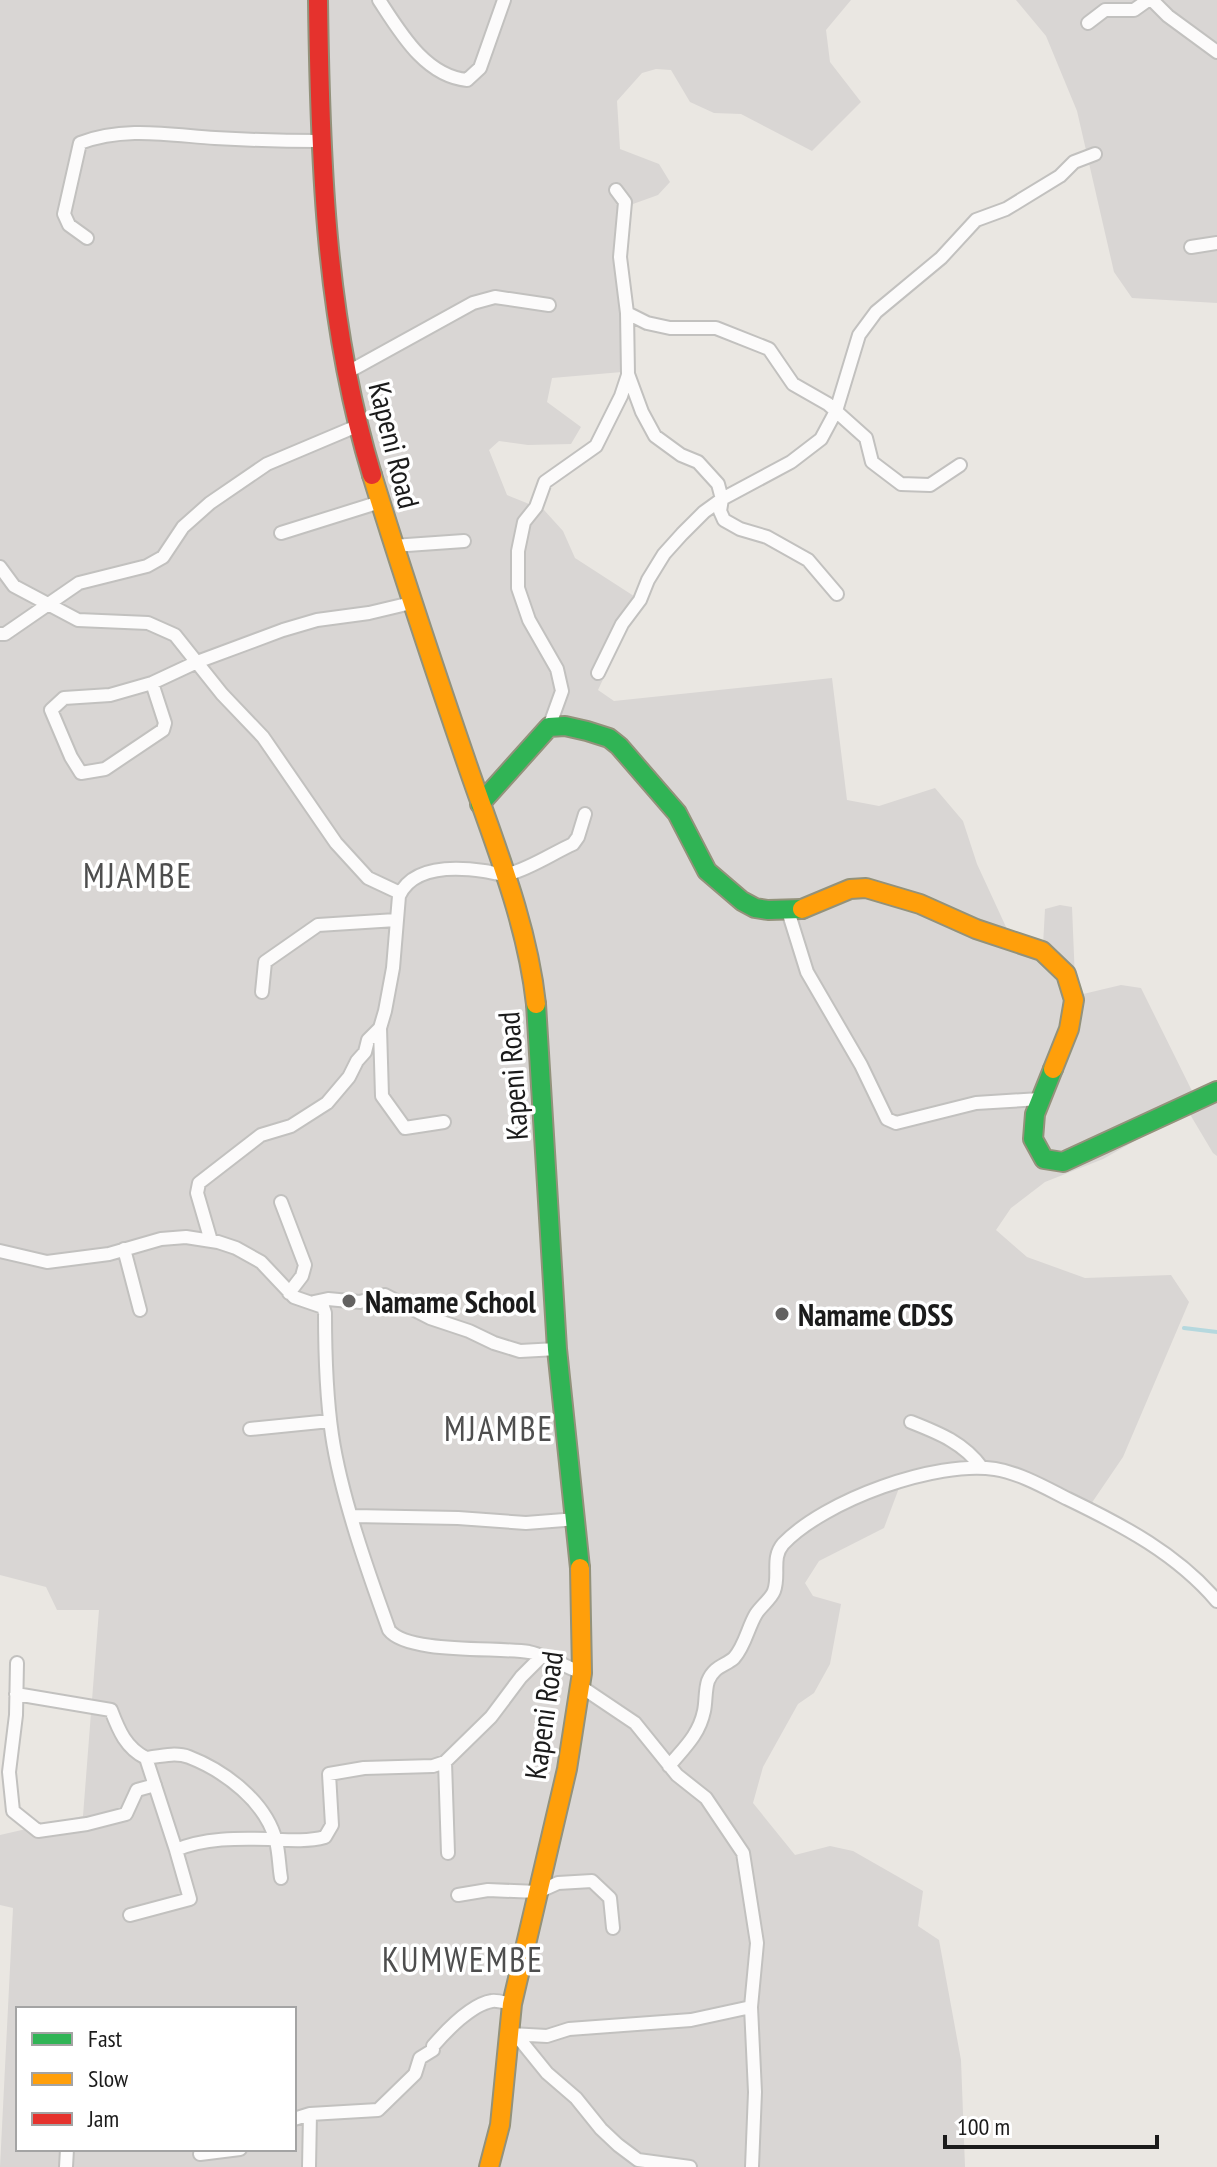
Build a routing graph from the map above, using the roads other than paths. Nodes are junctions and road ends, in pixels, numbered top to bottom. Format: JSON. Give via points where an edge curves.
{"nodes":[{"id":1,"x":318,"y":0,"type":"edge"},
{"id":2,"x":379,"y":0,"type":"edge"},
{"id":3,"x":504,"y":0,"type":"edge"},
{"id":4,"x":1150,"y":0,"type":"edge"},
{"id":5,"x":1088,"y":23,"type":"dead end"},
{"id":6,"x":1217,"y":52,"type":"edge"},
{"id":7,"x":320,"y":141,"type":"junction"},
{"id":8,"x":1095,"y":154,"type":"dead end"},
{"id":9,"x":616,"y":190,"type":"dead end"},
{"id":10,"x":87,"y":238,"type":"dead end"},
{"id":11,"x":1217,"y":243,"type":"edge"},
{"id":12,"x":1191,"y":247,"type":"dead end"},
{"id":13,"x":549,"y":305,"type":"dead end"},
{"id":14,"x":627,"y":313,"type":"junction"},
{"id":15,"x":348,"y":372,"type":"junction"},
{"id":16,"x":628,"y":374,"type":"junction"},
{"id":17,"x":836,"y":411,"type":"junction"},
{"id":18,"x":357,"y":426,"type":"junction"},
{"id":19,"x":960,"y":465,"type":"dead end"},
{"id":20,"x":722,"y":499,"type":"junction"},
{"id":21,"x":380,"y":502,"type":"junction"},
{"id":22,"x":281,"y":533,"type":"dead end"},
{"id":23,"x":464,"y":541,"type":"dead end"},
{"id":24,"x":393,"y":546,"type":"junction"},
{"id":25,"x":0,"y":567,"type":"edge"},
{"id":26,"x":837,"y":594,"type":"dead end"},
{"id":27,"x":411,"y":603,"type":"junction"},
{"id":28,"x":47,"y":605,"type":"junction"},
{"id":29,"x":0,"y":634,"type":"edge"},
{"id":30,"x":197,"y":662,"type":"junction"},
{"id":31,"x":598,"y":673,"type":"dead end"},
{"id":32,"x":152,"y":683,"type":"junction"},
{"id":33,"x":549,"y":727,"type":"junction"},
{"id":34,"x":480,"y":804,"type":"junction"},
{"id":35,"x":585,"y":814,"type":"dead end"},
{"id":36,"x":507,"y":875,"type":"junction"},
{"id":37,"x":400,"y":893,"type":"junction"},
{"id":38,"x":788,"y":911,"type":"junction"},
{"id":39,"x":396,"y":920,"type":"junction"},
{"id":40,"x":262,"y":992,"type":"dead end"},
{"id":41,"x":380,"y":1028,"type":"junction"},
{"id":42,"x":1217,"y":1091,"type":"edge"},
{"id":43,"x":1040,"y":1099,"type":"junction"},
{"id":44,"x":444,"y":1122,"type":"dead end"},
{"id":45,"x":281,"y":1202,"type":"dead end"},
{"id":46,"x":211,"y":1241,"type":"junction"},
{"id":47,"x":124,"y":1249,"type":"junction"},
{"id":48,"x":0,"y":1251,"type":"edge"},
{"id":49,"x":289,"y":1293,"type":"junction"},
{"id":50,"x":311,"y":1302,"type":"junction"},
{"id":51,"x":140,"y":1310,"type":"dead end"},
{"id":52,"x":557,"y":1349,"type":"junction"},
{"id":53,"x":330,"y":1421,"type":"junction"},
{"id":54,"x":911,"y":1422,"type":"dead end"},
{"id":55,"x":250,"y":1429,"type":"dead end"},
{"id":56,"x":982,"y":1468,"type":"junction"},
{"id":57,"x":353,"y":1516,"type":"junction"},
{"id":58,"x":577,"y":1519,"type":"junction"},
{"id":59,"x":1217,"y":1601,"type":"edge"},
{"id":60,"x":541,"y":1657,"type":"junction"},
{"id":61,"x":17,"y":1663,"type":"dead end"},
{"id":62,"x":581,"y":1680,"type":"junction"},
{"id":63,"x":16,"y":1694,"type":"junction"},
{"id":64,"x":146,"y":1758,"type":"junction"},
{"id":65,"x":445,"y":1762,"type":"junction"},
{"id":66,"x":669,"y":1766,"type":"junction"},
{"id":67,"x":155,"y":1785,"type":"junction"},
{"id":68,"x":276,"y":1840,"type":"junction"},
{"id":69,"x":176,"y":1850,"type":"junction"},
{"id":70,"x":448,"y":1853,"type":"dead end"},
{"id":71,"x":281,"y":1878,"type":"dead end"},
{"id":72,"x":538,"y":1892,"type":"junction"},
{"id":73,"x":458,"y":1895,"type":"dead end"},
{"id":74,"x":130,"y":1915,"type":"dead end"},
{"id":75,"x":613,"y":1928,"type":"dead end"},
{"id":76,"x":512,"y":2004,"type":"junction"},
{"id":77,"x":751,"y":2007,"type":"junction"},
{"id":78,"x":513,"y":2035,"type":"junction"},
{"id":79,"x":310,"y":2114,"type":"junction"},
{"id":80,"x":296,"y":2118,"type":"edge"},
{"id":81,"x":224,"y":2151,"type":"edge"},
{"id":82,"x":200,"y":2154,"type":"dead end"},
{"id":83,"x":309,"y":2167,"type":"edge"},
{"id":84,"x":489,"y":2167,"type":"edge"},
{"id":85,"x":690,"y":2167,"type":"edge"},
{"id":86,"x":752,"y":2167,"type":"edge"}],
"edges":[{"from":1,"to":7,"type":"main road","name":"Kapeni Road"},
{"from":2,"to":3,"type":"street","via":[[408,43],[440,71],[467,80],[480,68]]},
{"from":4,"to":5,"type":"street","via":[[1134,10],[1105,10]]},
{"from":4,"to":6,"type":"street"},
{"from":7,"to":10,"type":"street","via":[[153,132],[80,143],[64,214],[69,225]]},
{"from":7,"to":15,"type":"main road","name":"Kapeni Road","via":[[334,306]]},
{"from":8,"to":17,"type":"street","via":[[1074,162],[1006,209],[976,220],[941,258],[876,312],[859,335]]},
{"from":9,"to":14,"type":"street","via":[[625,202],[620,257]]},
{"from":11,"to":12,"type":"street"},
{"from":13,"to":15,"type":"street","via":[[495,297],[473,303]]},
{"from":14,"to":16,"type":"street"},
{"from":14,"to":17,"type":"street","via":[[670,328],[716,328],[769,349],[793,384]]},
{"from":15,"to":18,"type":"main road","name":"Kapeni Road"},
{"from":16,"to":20,"type":"street","via":[[655,436],[698,462],[718,484]]},
{"from":16,"to":33,"type":"street","via":[[596,446],[545,482],[524,522],[518,588],[557,669],[562,691]]},
{"from":17,"to":19,"type":"street","via":[[866,438],[872,462],[901,484],[930,485]]},
{"from":17,"to":20,"type":"street","via":[[821,439]]},
{"from":18,"to":21,"type":"main road","name":"Kapeni Road"},
{"from":18,"to":28,"type":"street","via":[[267,464],[210,503],[155,561],[79,583]]},
{"from":20,"to":26,"type":"street","via":[[724,520],[808,560]]},
{"from":20,"to":31,"type":"street","via":[[664,554]]},
{"from":21,"to":22,"type":"street"},
{"from":21,"to":24,"type":"main road","name":"Kapeni Road"},
{"from":23,"to":24,"type":"street"},
{"from":24,"to":27,"type":"main road","name":"Kapeni Road"},
{"from":25,"to":28,"type":"street","via":[[14,586]]},
{"from":27,"to":30,"type":"street","via":[[317,620]]},
{"from":27,"to":34,"type":"main road","name":"Kapeni Road"},
{"from":28,"to":29,"type":"street"},
{"from":28,"to":30,"type":"street","via":[[82,621],[131,621],[166,629]]},
{"from":30,"to":32,"type":"street"},
{"from":30,"to":37,"type":"street","via":[[282,761],[336,843],[368,878]]},
{"from":32,"to":32,"type":"street","via":[[110,695],[64,698],[51,710],[81,773],[105,769],[163,730]]},
{"from":33,"to":34,"type":"main road"},
{"from":33,"to":38,"type":"main road","via":[[609,738],[677,813],[707,871],[755,908]]},
{"from":34,"to":36,"type":"main road","name":"Kapeni Road"},
{"from":35,"to":36,"type":"street","via":[[573,844]]},
{"from":36,"to":37,"type":"street","via":[[441,870],[411,879]]},
{"from":36,"to":52,"type":"main road","name":"Kapeni Road","via":[[536,1002]]},
{"from":37,"to":39,"type":"street"},
{"from":38,"to":43,"type":"street","via":[[807,972],[887,1119],[896,1123],[976,1103]]},
{"from":38,"to":43,"type":"main road","via":[[866,888],[920,904],[1057,961],[1070,983],[1070,1025]]},
{"from":39,"to":40,"type":"street","via":[[318,925],[265,962]]},
{"from":39,"to":41,"type":"street","via":[[390,992]]},
{"from":41,"to":44,"type":"street","via":[[382,1096],[405,1128]]},
{"from":41,"to":46,"type":"street","via":[[327,1103],[291,1126],[261,1135],[199,1183]]},
{"from":42,"to":43,"type":"main road","via":[[1063,1162],[1044,1159],[1032,1145],[1032,1120]]},
{"from":45,"to":49,"type":"street","via":[[305,1265]]},
{"from":46,"to":47,"type":"street","via":[[161,1239]]},
{"from":46,"to":49,"type":"street","via":[[261,1262]]},
{"from":47,"to":48,"type":"street","via":[[47,1262]]},
{"from":47,"to":51,"type":"street"},
{"from":49,"to":50,"type":"street"},
{"from":50,"to":52,"type":"street","via":[[360,1302],[385,1295],[494,1343],[520,1351]]},
{"from":50,"to":53,"type":"street","via":[[325,1313]]},
{"from":52,"to":58,"type":"main road","name":"Kapeni Road"},
{"from":53,"to":55,"type":"street"},
{"from":53,"to":57,"type":"street"},
{"from":54,"to":56,"type":"street","via":[[971,1452]]},
{"from":56,"to":59,"type":"street","via":[[999,1469],[1047,1488],[1115,1522],[1160,1549]]},
{"from":56,"to":66,"type":"street","via":[[932,1474],[868,1491],[781,1546],[774,1594],[753,1618],[734,1658],[720,1664],[708,1681],[698,1732]]},
{"from":57,"to":58,"type":"street","via":[[526,1523]]},
{"from":57,"to":60,"type":"street","via":[[394,1636],[441,1647]]},
{"from":58,"to":62,"type":"main road","name":"Kapeni Road"},
{"from":60,"to":62,"type":"street"},
{"from":60,"to":65,"type":"street"},
{"from":61,"to":63,"type":"street"},
{"from":62,"to":66,"type":"street","via":[[635,1723]]},
{"from":62,"to":72,"type":"main road","name":"Kapeni Road"},
{"from":63,"to":64,"type":"street","via":[[111,1710],[133,1751]]},
{"from":63,"to":67,"type":"street","via":[[9,1772],[13,1811],[38,1831],[126,1814],[137,1790]]},
{"from":64,"to":67,"type":"street"},
{"from":64,"to":68,"type":"street","via":[[188,1756],[225,1777],[249,1795]]},
{"from":65,"to":68,"type":"street","via":[[329,1774],[328,1834],[321,1839]]},
{"from":65,"to":70,"type":"street"},
{"from":66,"to":77,"type":"street","via":[[706,1798],[743,1853],[757,1943]]},
{"from":67,"to":69,"type":"street"},
{"from":68,"to":69,"type":"street","via":[[192,1843]]},
{"from":68,"to":71,"type":"street"},
{"from":69,"to":74,"type":"street","via":[[190,1899]]},
{"from":72,"to":73,"type":"street"},
{"from":72,"to":75,"type":"street","via":[[558,1883],[592,1881],[610,1898]]},
{"from":72,"to":76,"type":"main road","name":"Kapeni Road"},
{"from":76,"to":78,"type":"main road","name":"Kapeni Road"},
{"from":76,"to":79,"type":"street","via":[[491,2001],[471,2011],[420,2058],[415,2074],[381,2108]]},
{"from":77,"to":78,"type":"street","via":[[691,2020]]},
{"from":77,"to":86,"type":"street"},
{"from":78,"to":84,"type":"main road","name":"Kapeni Road"},
{"from":78,"to":85,"type":"street","via":[[601,2129],[638,2160]]},
{"from":79,"to":80,"type":"street"},
{"from":79,"to":83,"type":"street"},
{"from":81,"to":82,"type":"street"}]}
